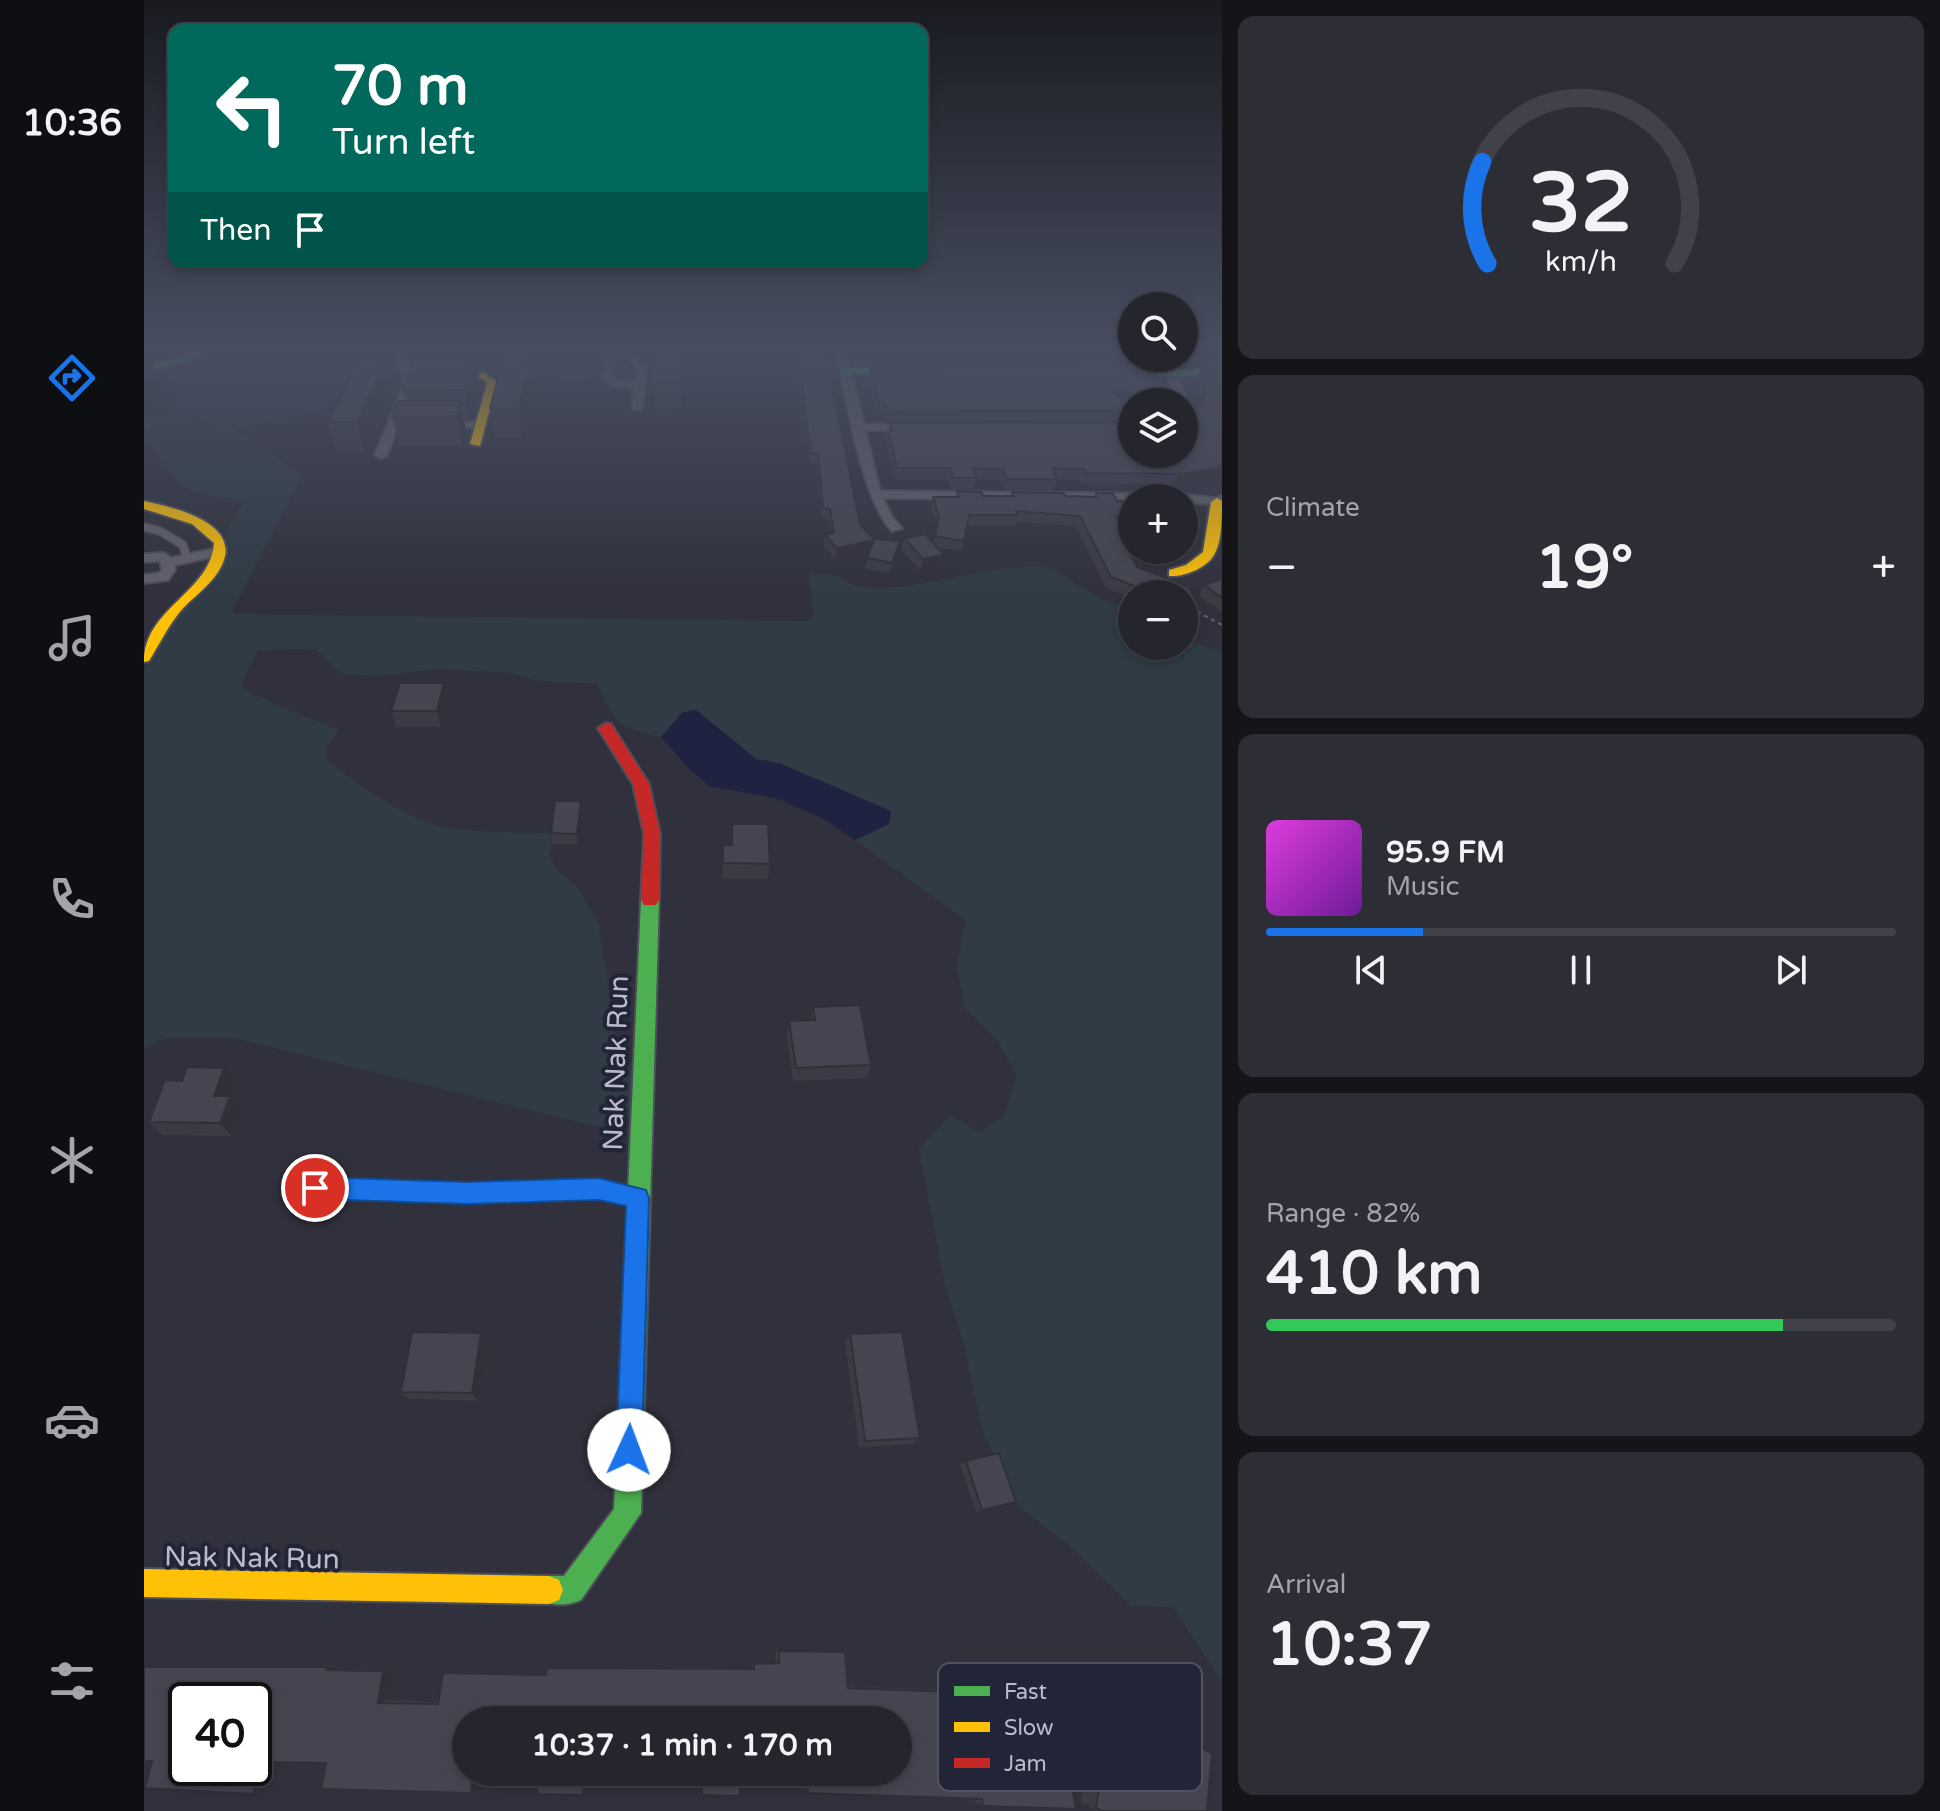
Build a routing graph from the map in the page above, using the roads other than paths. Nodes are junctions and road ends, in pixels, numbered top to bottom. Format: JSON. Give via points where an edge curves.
{"nodes":[{"id":1,"x":391,"y":429,"type":"edge"},
{"id":2,"x":480,"y":429,"type":"edge"},
{"id":3,"x":861,"y":429,"type":"edge"},
{"id":4,"x":476,"y":444,"type":"dead end"},
{"id":5,"x":381,"y":455,"type":"dead end"},
{"id":6,"x":875,"y":494,"type":"junction"},
{"id":7,"x":1118,"y":497,"type":"edge"},
{"id":8,"x":1198,"y":499,"type":"edge"},
{"id":9,"x":1220,"y":500,"type":"edge"},
{"id":10,"x":144,"y":505,"type":"edge"},
{"id":11,"x":144,"y":527,"type":"edge"},
{"id":12,"x":896,"y":528,"type":"dead end"},
{"id":13,"x":222,"y":551,"type":"junction"},
{"id":14,"x":144,"y":558,"type":"edge"},
{"id":15,"x":187,"y":559,"type":"junction"},
{"id":16,"x":168,"y":563,"type":"junction"},
{"id":17,"x":1174,"y":573,"type":"road end"},
{"id":18,"x":144,"y":579,"type":"edge"},
{"id":19,"x":144,"y":658,"type":"edge"},
{"id":20,"x":606,"y":728,"type":"dead end"},
{"id":21,"x":315,"y":1188,"type":"dead end"},
{"id":22,"x":638,"y":1198,"type":"junction"},
{"id":23,"x":144,"y":1583,"type":"edge"}],
"edges":[{"from":1,"to":5,"type":"street"},
{"from":2,"to":4,"type":"street"},
{"from":3,"to":6,"type":"street"},
{"from":6,"to":7,"type":"street"},
{"from":6,"to":12,"type":"street"},
{"from":8,"to":9,"type":"street"},
{"from":9,"to":17,"type":"street","via":[[1209,553],[1191,568]]},
{"from":10,"to":13,"type":"street","via":[[201,522],[218,536]]},
{"from":11,"to":15,"type":"lane","via":[[183,545]]},
{"from":13,"to":15,"type":"street"},
{"from":13,"to":19,"type":"street","via":[[213,573],[175,607]]},
{"from":14,"to":16,"type":"street","via":[[164,557]]},
{"from":15,"to":16,"type":"street"},
{"from":16,"to":18,"type":"street","via":[[163,577]]},
{"from":20,"to":22,"type":"street","name":"Nak Nak Run","via":[[641,784],[652,834]]},
{"from":21,"to":22,"type":"lane","via":[[466,1193],[599,1189]]},
{"from":22,"to":23,"type":"street","name":"Nak Nak Run","via":[[627,1513],[571,1590]]}]}
